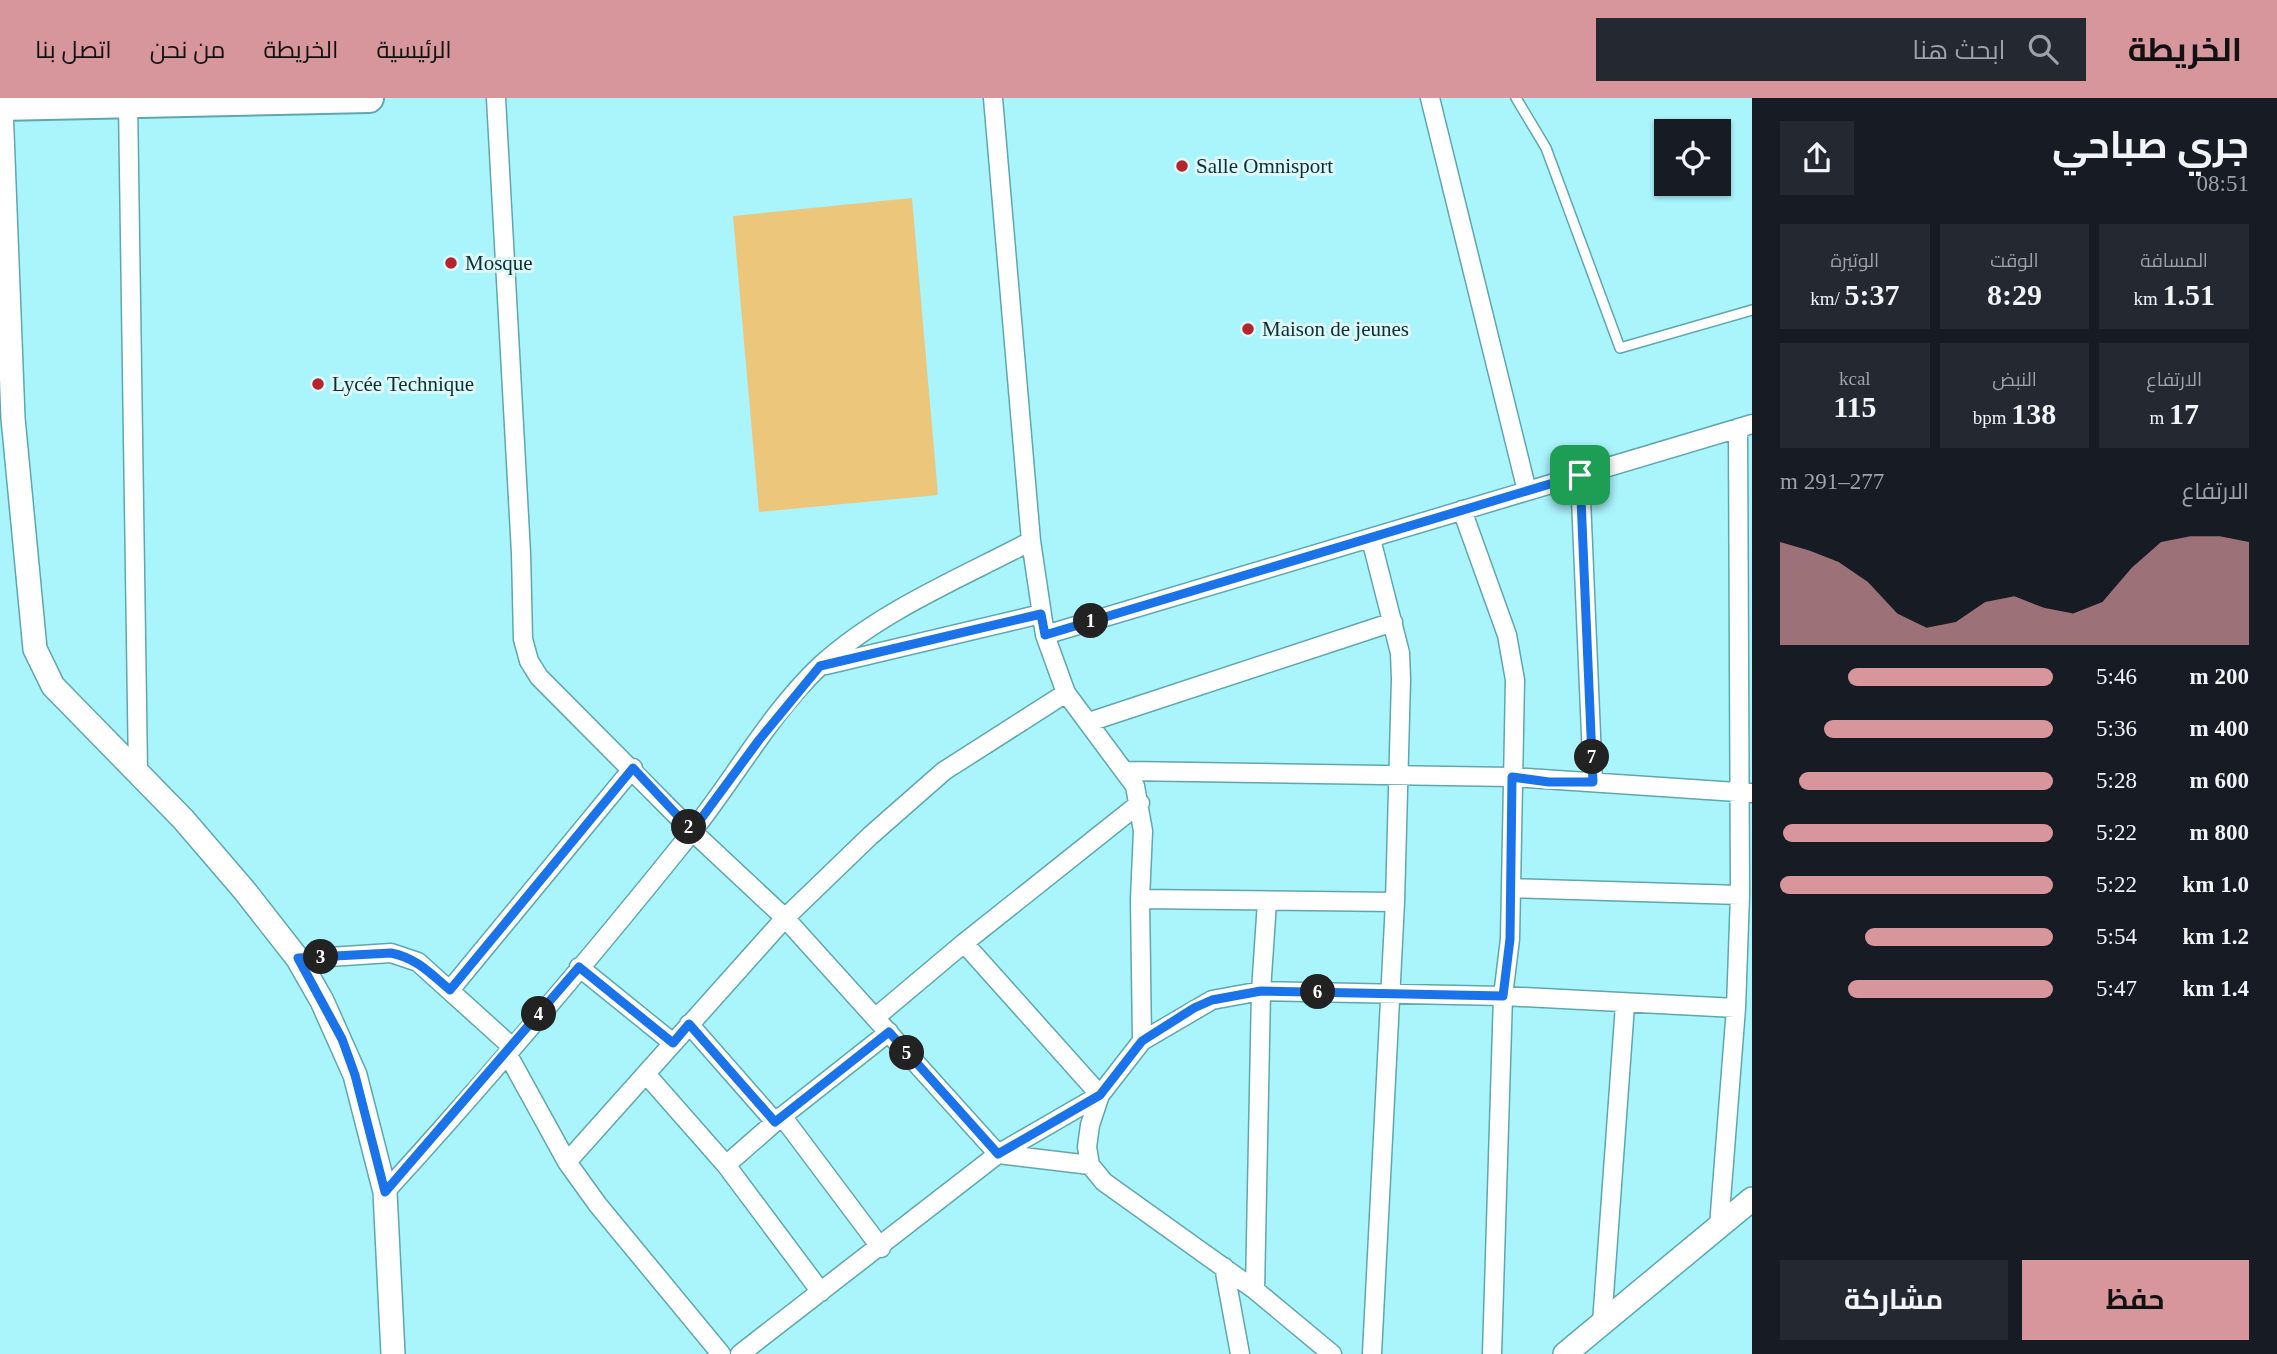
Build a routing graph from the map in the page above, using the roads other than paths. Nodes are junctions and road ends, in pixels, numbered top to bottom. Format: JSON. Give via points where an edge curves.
{"nodes":[{"id":1,"x":369,"y":98,"type":"edge"},
{"id":2,"x":496,"y":98,"type":"edge"},
{"id":3,"x":993,"y":98,"type":"edge"},
{"id":4,"x":1430,"y":98,"type":"edge"},
{"id":5,"x":1516,"y":98,"type":"edge"},
{"id":6,"x":128,"y":102,"type":"junction"},
{"id":7,"x":1,"y":106,"type":"edge"},
{"id":8,"x":1752,"y":310,"type":"edge"},
{"id":9,"x":1745,"y":426,"type":"edge"},
{"id":10,"x":1580,"y":475,"type":"junction"},
{"id":11,"x":1527,"y":491,"type":"junction"},
{"id":12,"x":1462,"y":510,"type":"junction"},
{"id":13,"x":1371,"y":539,"type":"junction"},
{"id":14,"x":1031,"y":541,"type":"junction"},
{"id":15,"x":1041,"y":614,"type":"junction"},
{"id":16,"x":1393,"y":622,"type":"junction"},
{"id":17,"x":1045,"y":635,"type":"junction"},
{"id":18,"x":820,"y":666,"type":"junction"},
{"id":19,"x":1066,"y":693,"type":"junction"},
{"id":20,"x":1089,"y":722,"type":"junction"},
{"id":21,"x":633,"y":768,"type":"junction"},
{"id":22,"x":1127,"y":771,"type":"junction"},
{"id":23,"x":138,"y":772,"type":"junction"},
{"id":24,"x":1399,"y":775,"type":"junction"},
{"id":25,"x":1512,"y":777,"type":"junction"},
{"id":26,"x":1593,"y":782,"type":"junction"},
{"id":27,"x":1746,"y":792,"type":"edge"},
{"id":28,"x":1140,"y":803,"type":"junction"},
{"id":29,"x":692,"y":831,"type":"junction"},
{"id":30,"x":1511,"y":888,"type":"junction"},
{"id":31,"x":1740,"y":895,"type":"junction"},
{"id":32,"x":1140,"y":899,"type":"junction"},
{"id":33,"x":1266,"y":902,"type":"junction"},
{"id":34,"x":1395,"y":902,"type":"junction"},
{"id":35,"x":785,"y":918,"type":"junction"},
{"id":36,"x":964,"y":943,"type":"junction"},
{"id":37,"x":298,"y":958,"type":"junction"},
{"id":38,"x":579,"y":967,"type":"junction"},
{"id":39,"x":450,"y":990,"type":"junction"},
{"id":40,"x":1261,"y":991,"type":"junction"},
{"id":41,"x":1391,"y":993,"type":"junction"},
{"id":42,"x":1503,"y":996,"type":"junction"},
{"id":43,"x":1625,"y":1005,"type":"junction"},
{"id":44,"x":1736,"y":1008,"type":"junction"},
{"id":45,"x":876,"y":1017,"type":"junction"},
{"id":46,"x":689,"y":1024,"type":"junction"},
{"id":47,"x":889,"y":1032,"type":"junction"},
{"id":48,"x":1142,"y":1041,"type":"junction"},
{"id":49,"x":673,"y":1043,"type":"junction"},
{"id":50,"x":509,"y":1050,"type":"junction"},
{"id":51,"x":646,"y":1074,"type":"junction"},
{"id":52,"x":1100,"y":1095,"type":"junction"},
{"id":53,"x":778,"y":1119,"type":"junction"},
{"id":54,"x":998,"y":1154,"type":"junction"},
{"id":55,"x":567,"y":1162,"type":"junction"},
{"id":56,"x":726,"y":1165,"type":"junction"},
{"id":57,"x":1090,"y":1165,"type":"junction"},
{"id":58,"x":385,"y":1192,"type":"junction"},
{"id":59,"x":1752,"y":1199,"type":"edge"},
{"id":60,"x":1719,"y":1226,"type":"junction"},
{"id":61,"x":881,"y":1248,"type":"junction"},
{"id":62,"x":1224,"y":1267,"type":"junction"},
{"id":63,"x":1255,"y":1290,"type":"junction"},
{"id":64,"x":821,"y":1293,"type":"junction"},
{"id":65,"x":1602,"y":1323,"type":"junction"},
{"id":66,"x":393,"y":1354,"type":"edge"},
{"id":67,"x":721,"y":1354,"type":"edge"},
{"id":68,"x":740,"y":1354,"type":"edge"},
{"id":69,"x":1240,"y":1354,"type":"edge"},
{"id":70,"x":1332,"y":1354,"type":"edge"},
{"id":71,"x":1372,"y":1354,"type":"edge"},
{"id":72,"x":1492,"y":1354,"type":"edge"},
{"id":73,"x":1565,"y":1354,"type":"edge"}],
"edges":[{"from":1,"to":6,"type":"main road"},
{"from":2,"to":21,"type":"street","via":[[523,639],[539,677]]},
{"from":3,"to":14,"type":"street"},
{"from":4,"to":11,"type":"street"},
{"from":5,"to":8,"type":"lane","via":[[1546,148],[1620,348]]},
{"from":6,"to":7,"type":"main road"},
{"from":6,"to":23,"type":"street"},
{"from":7,"to":23,"type":"street","via":[[13,418],[36,649],[53,686]]},
{"from":9,"to":10,"type":"street"},
{"from":9,"to":27,"type":"street"},
{"from":10,"to":11,"type":"street"},
{"from":10,"to":26,"type":"street"},
{"from":11,"to":12,"type":"street"},
{"from":12,"to":13,"type":"street"},
{"from":12,"to":25,"type":"street","via":[[1513,655]]},
{"from":13,"to":16,"type":"street"},
{"from":13,"to":17,"type":"street"},
{"from":14,"to":15,"type":"street"},
{"from":14,"to":18,"type":"street","via":[[852,639]]},
{"from":15,"to":17,"type":"street"},
{"from":15,"to":18,"type":"street"},
{"from":16,"to":20,"type":"street"},
{"from":16,"to":24,"type":"street","via":[[1401,666]]},
{"from":17,"to":19,"type":"street"},
{"from":18,"to":29,"type":"street"},
{"from":19,"to":20,"type":"street"},
{"from":19,"to":35,"type":"street","via":[[944,771]]},
{"from":20,"to":22,"type":"street"},
{"from":21,"to":29,"type":"street"},
{"from":21,"to":39,"type":"street"},
{"from":22,"to":24,"type":"street"},
{"from":22,"to":28,"type":"street"},
{"from":23,"to":37,"type":"street"},
{"from":24,"to":25,"type":"street"},
{"from":24,"to":34,"type":"street"},
{"from":25,"to":26,"type":"street"},
{"from":25,"to":30,"type":"street"},
{"from":26,"to":27,"type":"street"},
{"from":27,"to":31,"type":"street"},
{"from":28,"to":32,"type":"street"},
{"from":28,"to":36,"type":"street"},
{"from":29,"to":35,"type":"street"},
{"from":29,"to":38,"type":"street"},
{"from":30,"to":31,"type":"street"},
{"from":30,"to":42,"type":"street"},
{"from":31,"to":44,"type":"street"},
{"from":32,"to":33,"type":"street"},
{"from":32,"to":48,"type":"street"},
{"from":33,"to":34,"type":"street"},
{"from":33,"to":40,"type":"street"},
{"from":34,"to":41,"type":"street"},
{"from":35,"to":45,"type":"street"},
{"from":35,"to":46,"type":"street"},
{"from":36,"to":45,"type":"street"},
{"from":36,"to":52,"type":"street"},
{"from":37,"to":39,"type":"street","via":[[406,956]]},
{"from":37,"to":58,"type":"street","via":[[342,1039]]},
{"from":38,"to":49,"type":"street"},
{"from":38,"to":50,"type":"street"},
{"from":39,"to":50,"type":"street"},
{"from":40,"to":41,"type":"street"},
{"from":40,"to":48,"type":"street","via":[[1212,1000]]},
{"from":40,"to":63,"type":"street"},
{"from":41,"to":42,"type":"street"},
{"from":41,"to":71,"type":"street"},
{"from":42,"to":43,"type":"street"},
{"from":42,"to":72,"type":"street"},
{"from":43,"to":44,"type":"street"},
{"from":43,"to":65,"type":"street"},
{"from":44,"to":60,"type":"street"},
{"from":45,"to":47,"type":"street"},
{"from":46,"to":49,"type":"street"},
{"from":46,"to":53,"type":"street"},
{"from":47,"to":53,"type":"street"},
{"from":47,"to":54,"type":"street"},
{"from":48,"to":52,"type":"street"},
{"from":49,"to":51,"type":"street"},
{"from":50,"to":55,"type":"street"},
{"from":50,"to":58,"type":"street"},
{"from":51,"to":55,"type":"street"},
{"from":51,"to":56,"type":"street"},
{"from":52,"to":54,"type":"street"},
{"from":52,"to":57,"type":"street","via":[[1090,1125]]},
{"from":53,"to":56,"type":"street"},
{"from":53,"to":61,"type":"street"},
{"from":54,"to":57,"type":"street"},
{"from":54,"to":61,"type":"street"},
{"from":55,"to":67,"type":"street"},
{"from":56,"to":64,"type":"street"},
{"from":57,"to":62,"type":"street","via":[[1104,1182]]},
{"from":58,"to":66,"type":"street"},
{"from":59,"to":60,"type":"street"},
{"from":60,"to":65,"type":"street"},
{"from":61,"to":64,"type":"street"},
{"from":62,"to":63,"type":"street"},
{"from":62,"to":69,"type":"street"},
{"from":63,"to":70,"type":"street"},
{"from":64,"to":68,"type":"street"},
{"from":65,"to":73,"type":"street"}]}
